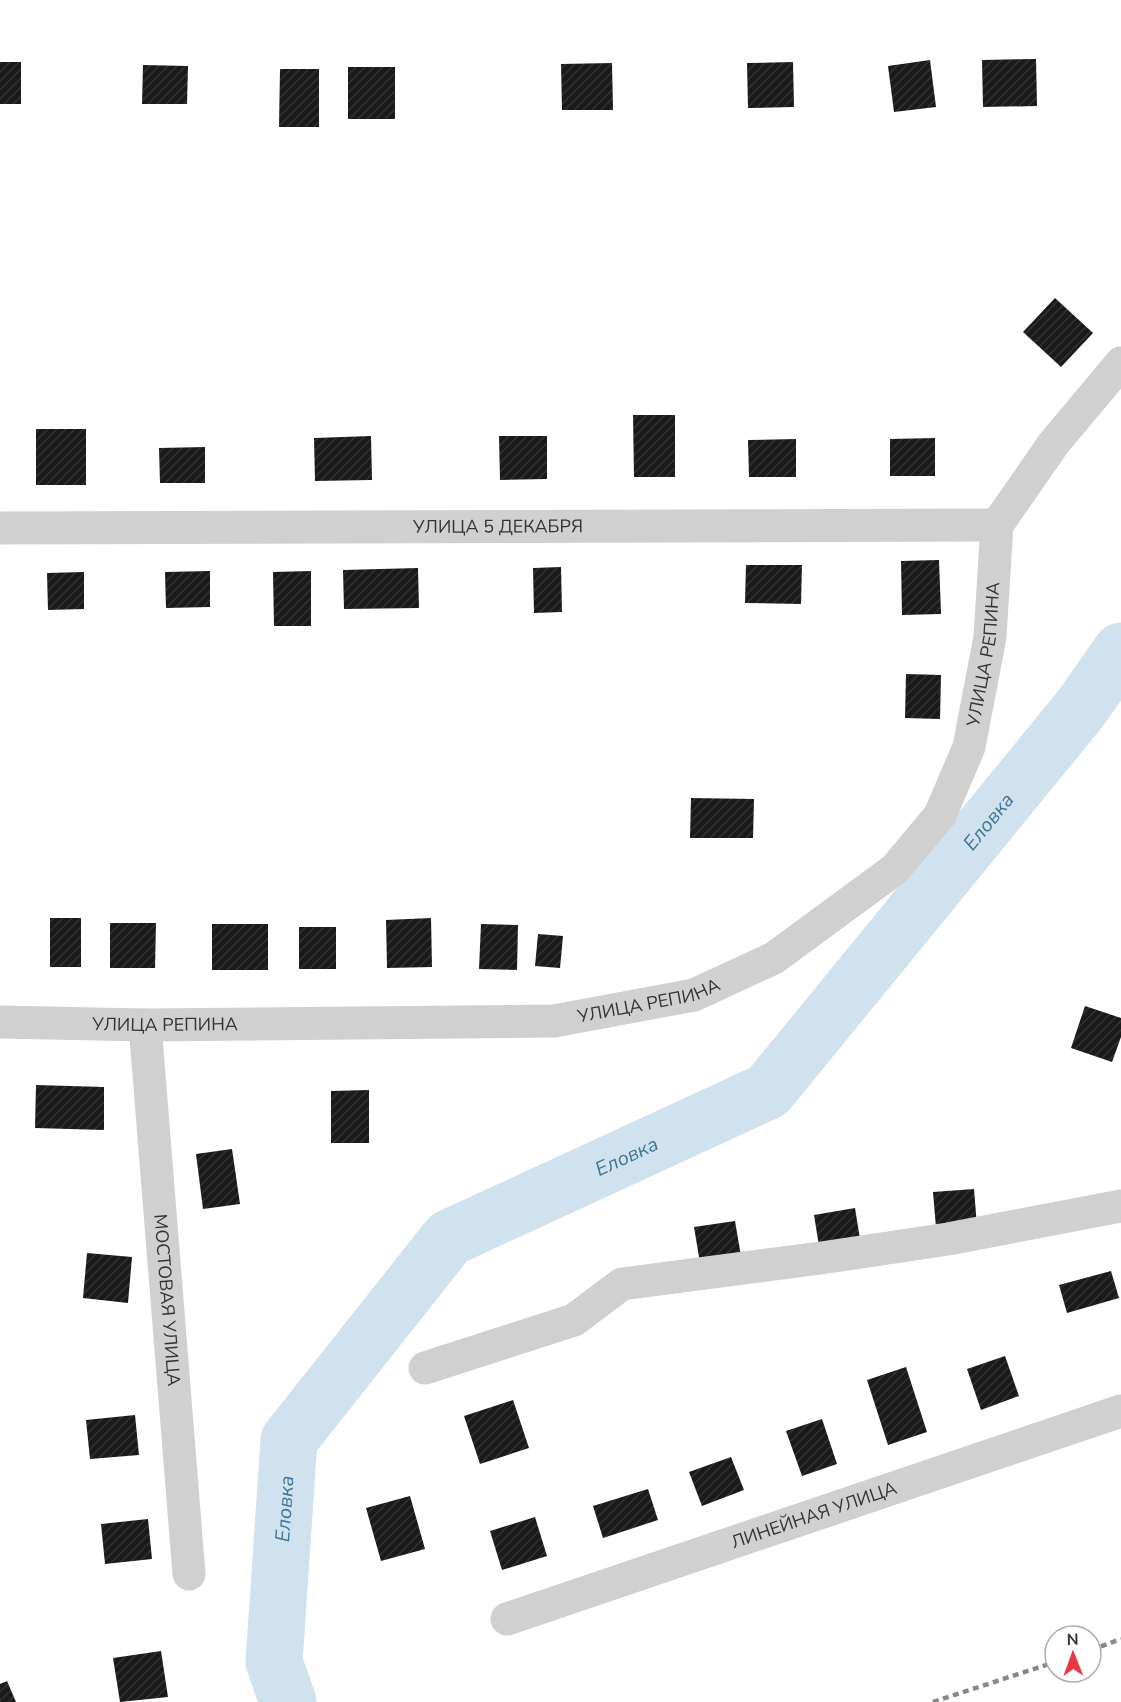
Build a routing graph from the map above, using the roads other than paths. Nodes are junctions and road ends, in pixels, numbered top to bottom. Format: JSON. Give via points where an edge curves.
{"nodes":[{"id":1,"x":1121,"y":363,"type":"edge"},
{"id":2,"x":997,"y":525,"type":"junction"},
{"id":3,"x":0,"y":528,"type":"edge"},
{"id":4,"x":0,"y":1022,"type":"edge"},
{"id":5,"x":145,"y":1025,"type":"junction"},
{"id":6,"x":1121,"y":1206,"type":"edge"},
{"id":7,"x":425,"y":1368,"type":"dead end"},
{"id":8,"x":1121,"y":1411,"type":"edge"},
{"id":9,"x":189,"y":1574,"type":"dead end"},
{"id":10,"x":507,"y":1619,"type":"dead end"}],
"edges":[{"from":1,"to":2,"type":"street","via":[[1054,442]]},
{"from":2,"to":3,"type":"street","name":"УЛИЦА 5 ДЕКАБРЯ"},
{"from":2,"to":5,"type":"street","name":"УЛИЦА РЕПИНА","via":[[990,637],[969,747],[940,815],[895,869],[774,958],[694,995],[554,1021]]},
{"from":4,"to":5,"type":"street","name":"УЛИЦА РЕПИНА"},
{"from":5,"to":9,"type":"street","name":"МОСТОВАЯ УЛИЦА"},
{"from":6,"to":7,"type":"street","via":[[948,1239],[622,1284],[574,1320]]},
{"from":8,"to":10,"type":"street","name":"ЛИНЕЙНАЯ УЛИЦА"}]}
